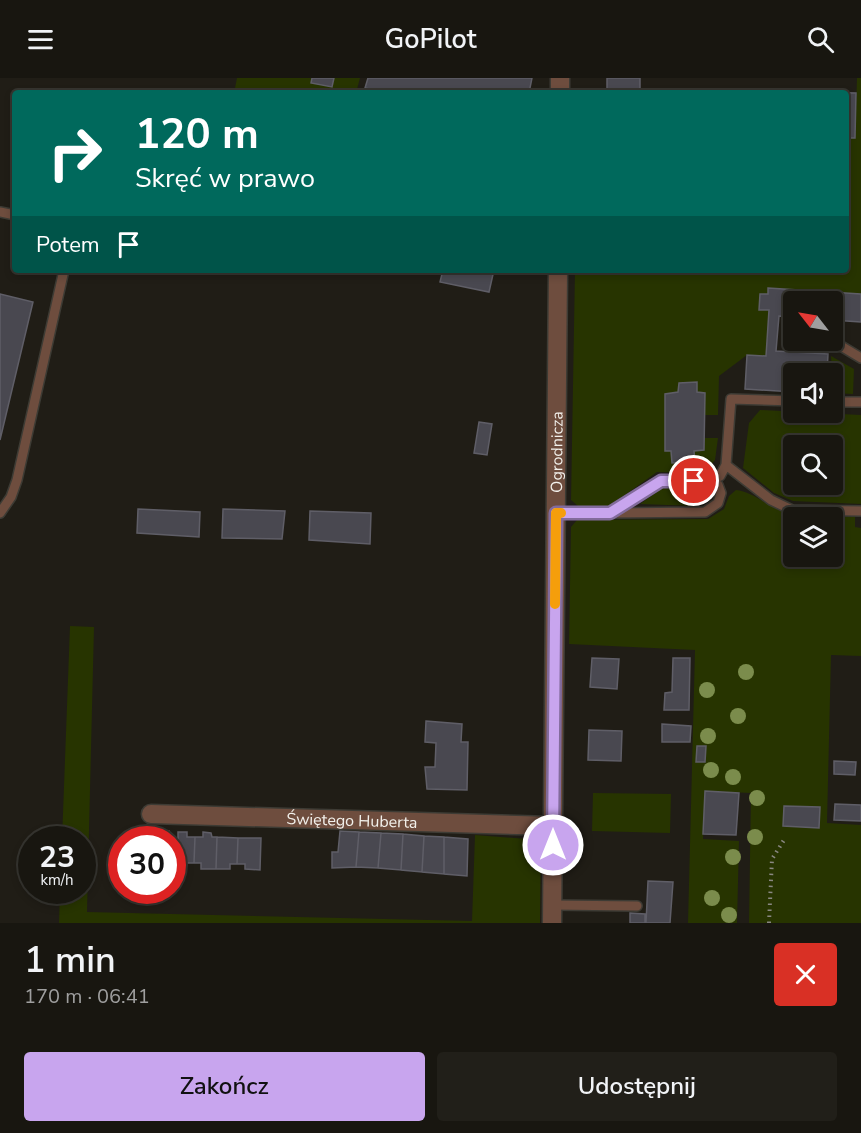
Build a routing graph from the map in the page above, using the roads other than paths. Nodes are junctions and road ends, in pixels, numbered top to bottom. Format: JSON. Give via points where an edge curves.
{"nodes":[{"id":1,"x":63,"y":273,"type":"edge"},
{"id":2,"x":558,"y":273,"type":"edge"},
{"id":3,"x":843,"y":347,"type":"edge"},
{"id":4,"x":861,"y":358,"type":"edge"},
{"id":5,"x":783,"y":401,"type":"edge"},
{"id":6,"x":843,"y":402,"type":"edge"},
{"id":7,"x":861,"y":402,"type":"edge"},
{"id":8,"x":726,"y":465,"type":"junction"},
{"id":9,"x":711,"y":481,"type":"junction"},
{"id":10,"x":861,"y":511,"type":"edge"},
{"id":11,"x":0,"y":513,"type":"edge"},
{"id":12,"x":556,"y":513,"type":"junction"},
{"id":13,"x":610,"y":513,"type":"junction"},
{"id":14,"x":151,"y":814,"type":"dead end"},
{"id":15,"x":553,"y":826,"type":"junction"},
{"id":16,"x":637,"y":906,"type":"dead end"},
{"id":17,"x":552,"y":914,"type":"edge"}],
"edges":[{"from":1,"to":11,"type":"lane","via":[[17,480]]},
{"from":2,"to":12,"type":"street","name":"Ogrodnicza"},
{"from":3,"to":4,"type":"lane"},
{"from":5,"to":8,"type":"lane","via":[[731,399]]},
{"from":6,"to":7,"type":"lane"},
{"from":8,"to":9,"type":"lane","via":[[720,476]]},
{"from":8,"to":10,"type":"lane","via":[[771,500],[792,510]]},
{"from":9,"to":13,"type":"lane","via":[[661,481]]},
{"from":9,"to":13,"type":"lane","via":[[721,493],[718,503],[705,512]]},
{"from":12,"to":13,"type":"lane"},
{"from":12,"to":15,"type":"street","name":"Ogrodnicza"},
{"from":14,"to":15,"type":"street","name":"Świętego Huberta"},
{"from":15,"to":17,"type":"street","name":"Ogrodnicza"},
{"from":16,"to":17,"type":"lane"}]}
